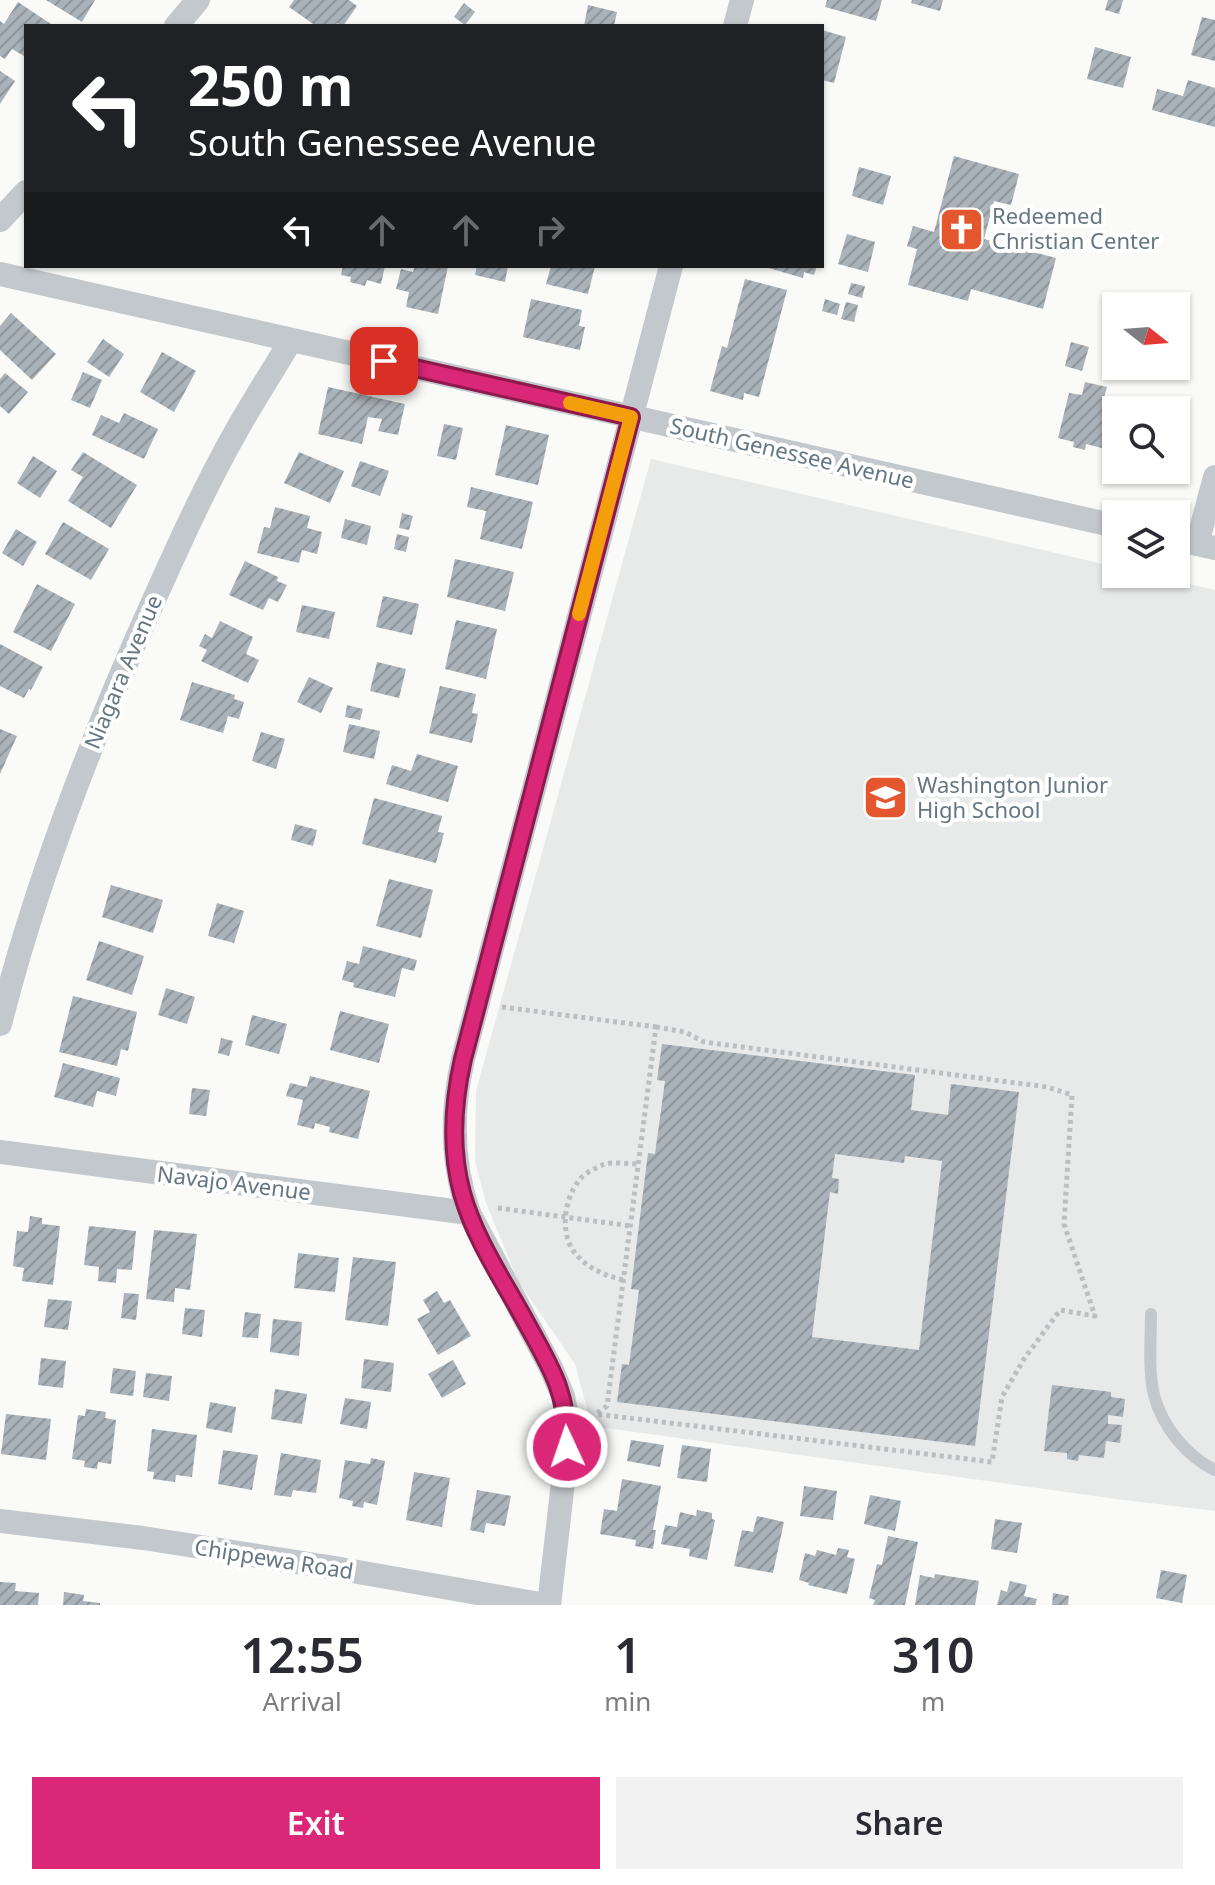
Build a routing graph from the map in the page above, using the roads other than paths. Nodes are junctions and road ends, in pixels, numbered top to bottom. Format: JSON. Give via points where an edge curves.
{"nodes":[{"id":1,"x":198,"y":0,"type":"edge"},
{"id":2,"x":742,"y":0,"type":"edge"},
{"id":3,"x":178,"y":24,"type":"edge"},
{"id":4,"x":736,"y":24,"type":"edge"},
{"id":5,"x":24,"y":194,"type":"edge"},
{"id":6,"x":0,"y":220,"type":"edge"},
{"id":7,"x":670,"y":268,"type":"edge"},
{"id":8,"x":0,"y":274,"type":"edge"},
{"id":9,"x":291,"y":340,"type":"junction"},
{"id":10,"x":631,"y":417,"type":"junction"},
{"id":11,"x":1215,"y":477,"type":"edge"},
{"id":12,"x":1102,"y":523,"type":"edge"},
{"id":13,"x":1196,"y":544,"type":"edge"},
{"id":14,"x":0,"y":1024,"type":"edge"},
{"id":15,"x":0,"y":1152,"type":"edge"},
{"id":16,"x":469,"y":1213,"type":"junction"},
{"id":17,"x":1151,"y":1314,"type":"dead end"},
{"id":18,"x":1215,"y":1470,"type":"edge"},
{"id":19,"x":0,"y":1521,"type":"edge"},
{"id":20,"x":548,"y":1605,"type":"edge"}],
"edges":[{"from":1,"to":3,"type":"street"},
{"from":2,"to":4,"type":"street"},
{"from":5,"to":6,"type":"street"},
{"from":7,"to":10,"type":"street"},
{"from":8,"to":9,"type":"street","name":"South Genessee Avenue"},
{"from":9,"to":10,"type":"street","name":"South Genessee Avenue"},
{"from":9,"to":14,"type":"street","name":"Niagara Avenue","via":[[204,494],[110,698],[30,917]]},
{"from":10,"to":12,"type":"street","name":"South Genessee Avenue"},
{"from":10,"to":16,"type":"street","via":[[457,1083],[456,1162]]},
{"from":11,"to":13,"type":"street"},
{"from":15,"to":16,"type":"street","name":"Navajo Avenue"},
{"from":16,"to":20,"type":"street","via":[[563,1396],[567,1447]]},
{"from":17,"to":18,"type":"lane","via":[[1154,1395],[1177,1440]]},
{"from":19,"to":20,"type":"street","name":"Chippewa Road","via":[[202,1547]]}]}
